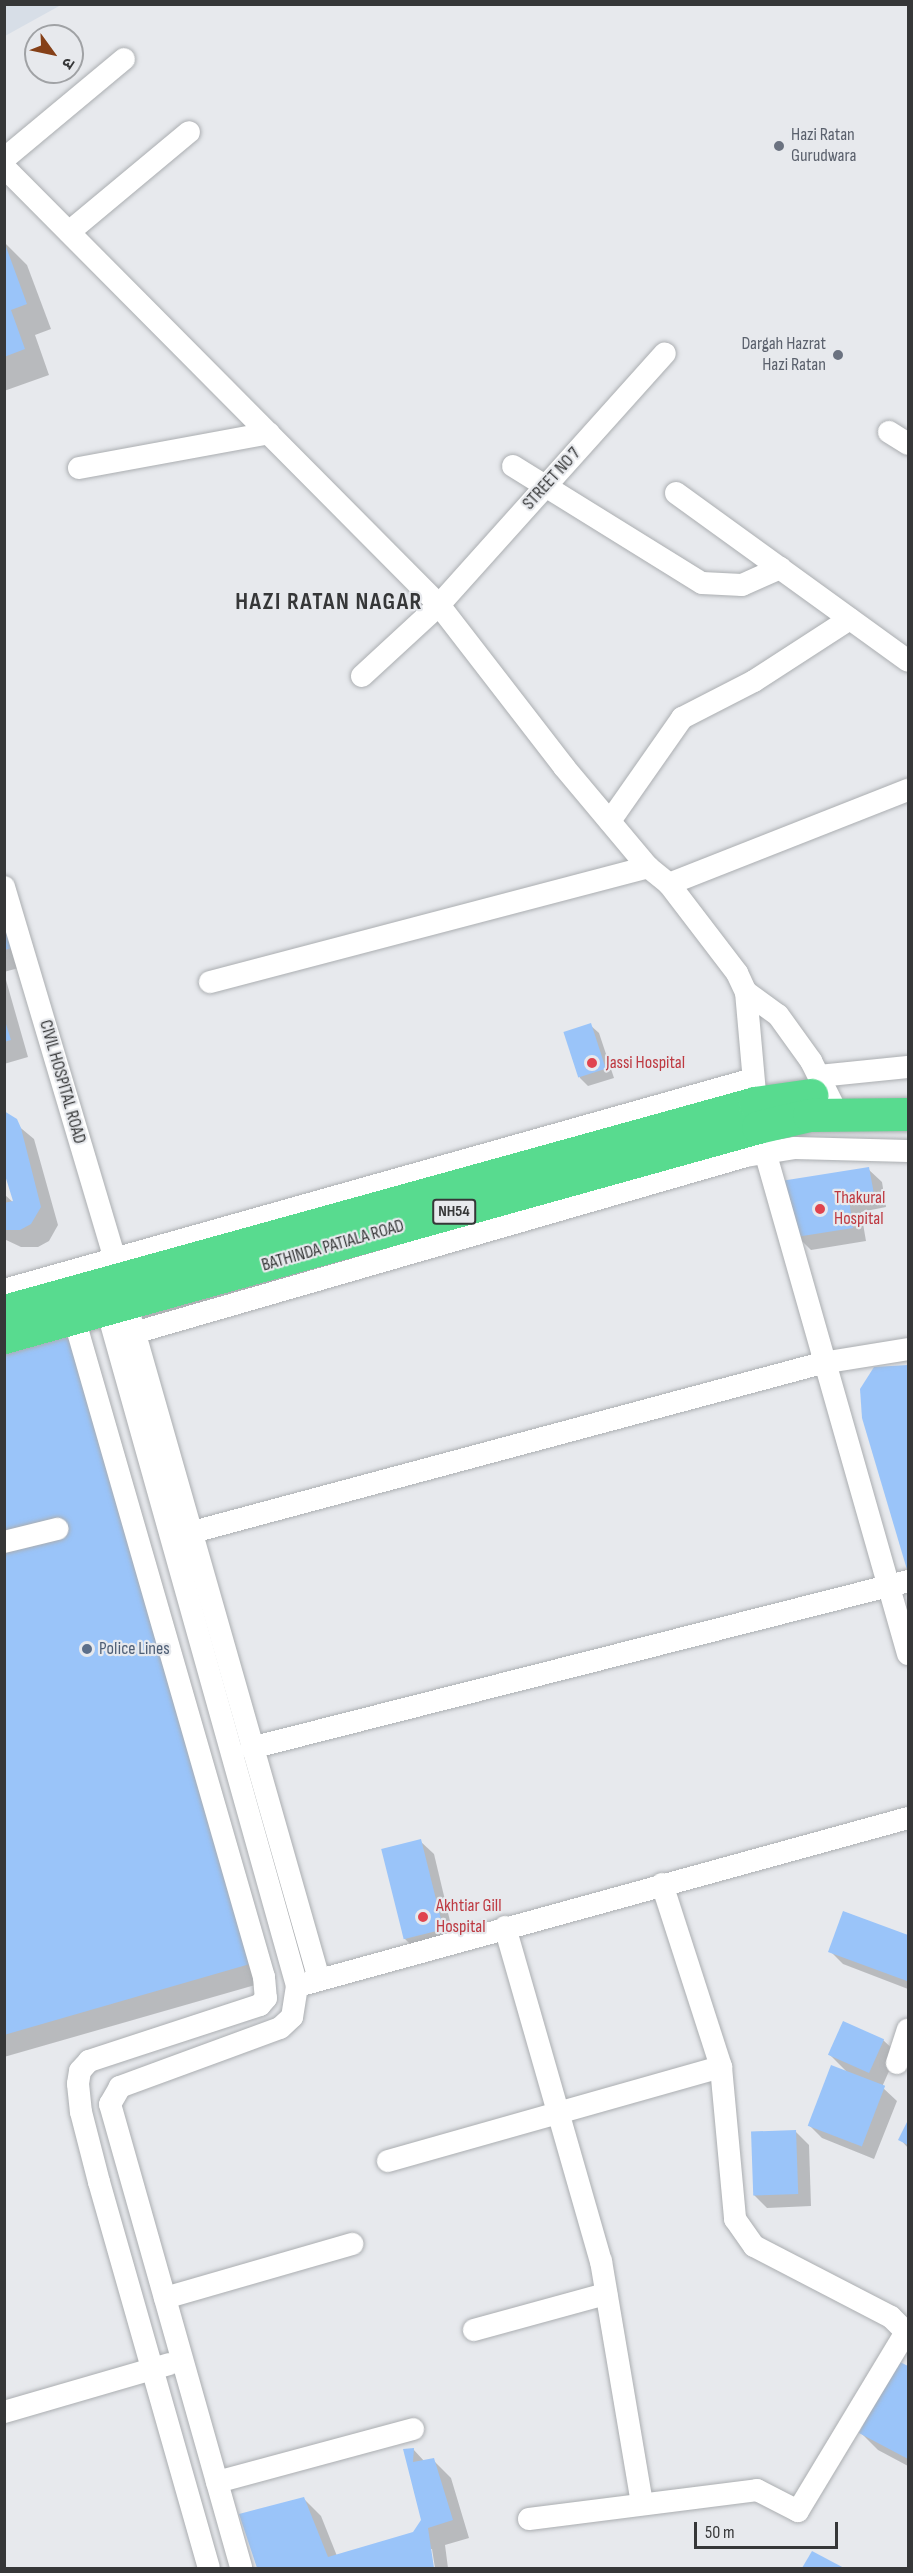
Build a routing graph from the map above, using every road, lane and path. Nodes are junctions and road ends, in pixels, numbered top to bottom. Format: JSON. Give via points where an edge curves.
{"nodes":[{"id":1,"x":124,"y":59,"type":"dead end"},
{"id":2,"x":189,"y":132,"type":"dead end"},
{"id":3,"x":4,"y":159,"type":"edge"},
{"id":4,"x":4,"y":167,"type":"edge"},
{"id":5,"x":69,"y":232,"type":"junction"},
{"id":6,"x":665,"y":353,"type":"dead end"},
{"id":7,"x":889,"y":432,"type":"dead end"},
{"id":8,"x":269,"y":433,"type":"junction"},
{"id":9,"x":909,"y":444,"type":"edge"},
{"id":10,"x":513,"y":466,"type":"dead end"},
{"id":11,"x":79,"y":468,"type":"dead end"},
{"id":12,"x":545,"y":486,"type":"junction"},
{"id":13,"x":676,"y":493,"type":"dead end"},
{"id":14,"x":780,"y":568,"type":"junction"},
{"id":15,"x":439,"y":605,"type":"junction"},
{"id":16,"x":850,"y":619,"type":"junction"},
{"id":17,"x":909,"y":661,"type":"edge"},
{"id":18,"x":362,"y":676,"type":"dead end"},
{"id":19,"x":909,"y":790,"type":"edge"},
{"id":20,"x":610,"y":821,"type":"junction"},
{"id":21,"x":648,"y":867,"type":"junction"},
{"id":22,"x":669,"y":884,"type":"junction"},
{"id":23,"x":4,"y":887,"type":"edge"},
{"id":24,"x":210,"y":982,"type":"dead end"},
{"id":25,"x":746,"y":992,"type":"junction"},
{"id":26,"x":909,"y":1066,"type":"edge"},
{"id":27,"x":828,"y":1094,"type":"junction"},
{"id":28,"x":909,"y":1095,"type":"edge"},
{"id":29,"x":909,"y":1114,"type":"edge"},
{"id":30,"x":758,"y":1116,"type":"junction"},
{"id":31,"x":909,"y":1151,"type":"edge"},
{"id":32,"x":4,"y":1290,"type":"edge"},
{"id":33,"x":120,"y":1304,"type":"junction"},
{"id":34,"x":4,"y":1311,"type":"edge"},
{"id":35,"x":74,"y":1318,"type":"junction"},
{"id":36,"x":4,"y":1337,"type":"edge"},
{"id":37,"x":909,"y":1349,"type":"edge"},
{"id":38,"x":83,"y":1350,"type":"junction"},
{"id":39,"x":822,"y":1363,"type":"junction"},
{"id":40,"x":57,"y":1529,"type":"dead end"},
{"id":41,"x":189,"y":1533,"type":"junction"},
{"id":42,"x":4,"y":1542,"type":"edge"},
{"id":43,"x":898,"y":1583,"type":"edge"},
{"id":44,"x":909,"y":1654,"type":"edge"},
{"id":45,"x":251,"y":1748,"type":"junction"},
{"id":46,"x":909,"y":1818,"type":"edge"},
{"id":47,"x":662,"y":1884,"type":"junction"},
{"id":48,"x":505,"y":1927,"type":"junction"},
{"id":49,"x":319,"y":1979,"type":"junction"},
{"id":50,"x":297,"y":1986,"type":"junction"},
{"id":51,"x":266,"y":1998,"type":"junction"},
{"id":52,"x":909,"y":2030,"type":"edge"},
{"id":53,"x":897,"y":2063,"type":"dead end"},
{"id":54,"x":721,"y":2067,"type":"junction"},
{"id":55,"x":559,"y":2112,"type":"junction"},
{"id":56,"x":388,"y":2161,"type":"dead end"},
{"id":57,"x":352,"y":2244,"type":"dead end"},
{"id":58,"x":606,"y":2294,"type":"junction"},
{"id":59,"x":165,"y":2298,"type":"junction"},
{"id":60,"x":474,"y":2330,"type":"dead end"},
{"id":61,"x":907,"y":2333,"type":"edge"},
{"id":62,"x":182,"y":2359,"type":"junction"},
{"id":63,"x":155,"y":2369,"type":"junction"},
{"id":64,"x":4,"y":2412,"type":"edge"},
{"id":65,"x":413,"y":2429,"type":"dead end"},
{"id":66,"x":217,"y":2482,"type":"junction"},
{"id":67,"x":642,"y":2503,"type":"junction"},
{"id":68,"x":529,"y":2519,"type":"dead end"},
{"id":69,"x":209,"y":2568,"type":"edge"},
{"id":70,"x":241,"y":2568,"type":"edge"}],
"edges":[{"from":1,"to":3,"type":"street"},
{"from":2,"to":5,"type":"street"},
{"from":4,"to":5,"type":"street"},
{"from":5,"to":8,"type":"street"},
{"from":6,"to":12,"type":"street","name":"STREET NO 7"},
{"from":7,"to":9,"type":"street"},
{"from":8,"to":11,"type":"street"},
{"from":8,"to":15,"type":"street"},
{"from":10,"to":12,"type":"street"},
{"from":12,"to":14,"type":"street","via":[[702,583],[742,585]]},
{"from":12,"to":15,"type":"street","name":"STREET NO 7"},
{"from":13,"to":14,"type":"street"},
{"from":14,"to":16,"type":"street"},
{"from":15,"to":18,"type":"street","name":"STREET NO 7"},
{"from":15,"to":20,"type":"street"},
{"from":16,"to":17,"type":"street"},
{"from":16,"to":20,"type":"street","via":[[754,681],[682,718]]},
{"from":19,"to":22,"type":"street"},
{"from":20,"to":21,"type":"street"},
{"from":21,"to":22,"type":"street"},
{"from":21,"to":24,"type":"street"},
{"from":22,"to":25,"type":"street"},
{"from":23,"to":33,"type":"street","name":"CIVIL HOSPITAL ROAD"},
{"from":25,"to":27,"type":"street","via":[[778,1015]]},
{"from":25,"to":30,"type":"street"},
{"from":26,"to":27,"type":"street"},
{"from":27,"to":28,"type":"highway","number":"NH54"},
{"from":27,"to":29,"type":"highway","number":"NH54"},
{"from":27,"to":30,"type":"highway","number":"NH54"},
{"from":30,"to":31,"type":"street","via":[[840,1147]]},
{"from":30,"to":33,"type":"highway","number":"NH54"},
{"from":30,"to":33,"type":"street"},
{"from":30,"to":39,"type":"street"},
{"from":32,"to":33,"type":"street"},
{"from":33,"to":34,"type":"highway","number":"NH54"},
{"from":33,"to":35,"type":"highway","number":"NH54"},
{"from":33,"to":38,"type":"street"},
{"from":33,"to":41,"type":"street"},
{"from":33,"to":50,"type":"street"},
{"from":35,"to":36,"type":"highway","number":"NH54"},
{"from":35,"to":38,"type":"street"},
{"from":37,"to":39,"type":"street"},
{"from":38,"to":51,"type":"street","via":[[219,1811],[264,1977]]},
{"from":39,"to":41,"type":"street"},
{"from":39,"to":43,"type":"street"},
{"from":40,"to":42,"type":"street"},
{"from":41,"to":45,"type":"street"},
{"from":43,"to":44,"type":"street"},
{"from":43,"to":45,"type":"street"},
{"from":45,"to":49,"type":"street"},
{"from":46,"to":47,"type":"street"},
{"from":47,"to":48,"type":"street"},
{"from":47,"to":54,"type":"street"},
{"from":48,"to":49,"type":"street"},
{"from":48,"to":55,"type":"street"},
{"from":49,"to":50,"type":"street"},
{"from":50,"to":51,"type":"street"},
{"from":50,"to":59,"type":"street","via":[[292,2017],[280,2028],[114,2092],[110,2104]]},
{"from":51,"to":63,"type":"street","via":[[249,2012],[108,2053],[89,2061],[80,2071],[81,2112]]},
{"from":52,"to":53,"type":"street"},
{"from":54,"to":55,"type":"street"},
{"from":54,"to":61,"type":"street","via":[[735,2219],[754,2246],[891,2317]]},
{"from":55,"to":56,"type":"street"},
{"from":55,"to":58,"type":"street"},
{"from":57,"to":59,"type":"street"},
{"from":58,"to":60,"type":"street"},
{"from":58,"to":67,"type":"street"},
{"from":59,"to":62,"type":"street"},
{"from":61,"to":67,"type":"street","via":[[798,2511],[757,2490]]},
{"from":62,"to":63,"type":"street"},
{"from":62,"to":66,"type":"street"},
{"from":63,"to":64,"type":"street"},
{"from":63,"to":69,"type":"street"},
{"from":65,"to":66,"type":"street"},
{"from":66,"to":70,"type":"street"},
{"from":67,"to":68,"type":"street"}]}
